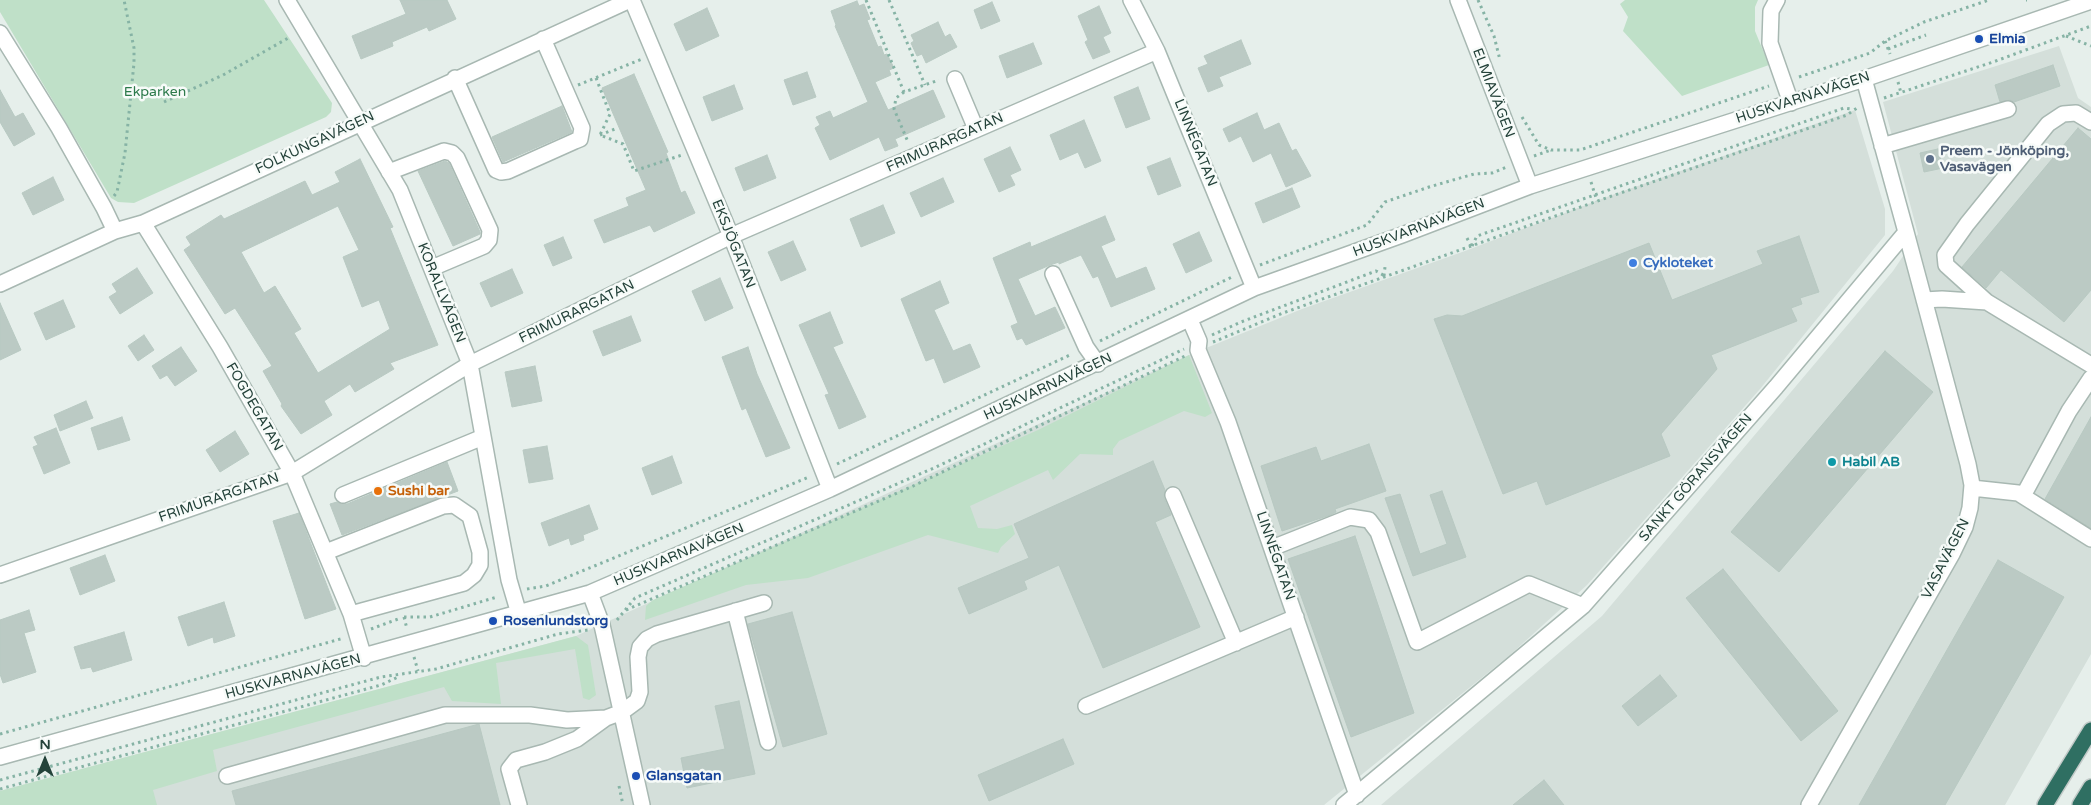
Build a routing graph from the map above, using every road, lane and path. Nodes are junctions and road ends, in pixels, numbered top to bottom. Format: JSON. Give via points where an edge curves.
{"nodes":[{"id":1,"x":124,"y":0,"type":"edge"},
{"id":2,"x":287,"y":0,"type":"edge"},
{"id":3,"x":631,"y":0,"type":"edge"},
{"id":4,"x":866,"y":0,"type":"edge"},
{"id":5,"x":889,"y":0,"type":"edge"},
{"id":6,"x":1131,"y":0,"type":"edge"},
{"id":7,"x":1458,"y":0,"type":"edge"},
{"id":8,"x":1478,"y":0,"type":"edge"},
{"id":9,"x":1777,"y":0,"type":"edge"},
{"id":10,"x":2091,"y":1,"type":"edge"},
{"id":11,"x":2062,"y":5,"type":"edge"},
{"id":12,"x":2091,"y":26,"type":"edge"},
{"id":13,"x":304,"y":29,"type":"junction"},
{"id":14,"x":0,"y":33,"type":"edge"},
{"id":15,"x":1926,"y":35,"type":"dead end"},
{"id":16,"x":2065,"y":36,"type":"junction"},
{"id":17,"x":543,"y":39,"type":"junction"},
{"id":18,"x":2091,"y":46,"type":"edge"},
{"id":19,"x":1888,"y":49,"type":"dead end"},
{"id":20,"x":1157,"y":51,"type":"junction"},
{"id":21,"x":654,"y":54,"type":"junction"},
{"id":22,"x":1501,"y":62,"type":"dead end"},
{"id":23,"x":455,"y":78,"type":"junction"},
{"id":24,"x":596,"y":78,"type":"junction"},
{"id":25,"x":955,"y":79,"type":"joint"},
{"id":26,"x":1864,"y":79,"type":"junction"},
{"id":27,"x":925,"y":85,"type":"junction"},
{"id":28,"x":566,"y":91,"type":"junction"},
{"id":29,"x":904,"y":92,"type":"junction"},
{"id":30,"x":164,"y":102,"type":"dead end"},
{"id":31,"x":1791,"y":102,"type":"junction"},
{"id":32,"x":1870,"y":103,"type":"junction"},
{"id":33,"x":2008,"y":109,"type":"dead end"},
{"id":34,"x":1520,"y":111,"type":"dead end"},
{"id":35,"x":359,"y":122,"type":"junction"},
{"id":36,"x":2091,"y":122,"type":"edge"},
{"id":37,"x":976,"y":129,"type":"junction"},
{"id":38,"x":1882,"y":146,"type":"junction"},
{"id":39,"x":694,"y":151,"type":"junction"},
{"id":40,"x":914,"y":157,"type":"junction"},
{"id":41,"x":1519,"y":162,"type":"junction"},
{"id":42,"x":389,"y":172,"type":"junction"},
{"id":43,"x":1530,"y":186,"type":"junction"},
{"id":44,"x":104,"y":208,"type":"junction"},
{"id":45,"x":143,"y":223,"type":"junction"},
{"id":46,"x":115,"y":231,"type":"junction"},
{"id":47,"x":1906,"y":232,"type":"junction"},
{"id":48,"x":731,"y":236,"type":"junction"},
{"id":49,"x":1467,"y":238,"type":"dead end"},
{"id":50,"x":1471,"y":246,"type":"junction"},
{"id":51,"x":1385,"y":267,"type":"dead end"},
{"id":52,"x":432,"y":268,"type":"junction"},
{"id":53,"x":1246,"y":270,"type":"junction"},
{"id":54,"x":1053,"y":274,"type":"dead end"},
{"id":55,"x":1384,"y":276,"type":"junction"},
{"id":56,"x":0,"y":284,"type":"edge"},
{"id":57,"x":1254,"y":288,"type":"junction"},
{"id":58,"x":1924,"y":300,"type":"junction"},
{"id":59,"x":1987,"y":302,"type":"junction"},
{"id":60,"x":1190,"y":320,"type":"junction"},
{"id":61,"x":1199,"y":346,"type":"junction"},
{"id":62,"x":1086,"y":347,"type":"junction"},
{"id":63,"x":470,"y":364,"type":"junction"},
{"id":64,"x":1098,"y":364,"type":"junction"},
{"id":65,"x":2091,"y":365,"type":"edge"},
{"id":66,"x":2091,"y":378,"type":"edge"},
{"id":67,"x":483,"y":437,"type":"junction"},
{"id":68,"x":822,"y":471,"type":"junction"},
{"id":69,"x":292,"y":473,"type":"junction"},
{"id":70,"x":1972,"y":488,"type":"junction"},
{"id":71,"x":830,"y":489,"type":"junction"},
{"id":72,"x":343,"y":495,"type":"dead end"},
{"id":73,"x":1173,"y":495,"type":"dead end"},
{"id":74,"x":2023,"y":496,"type":"junction"},
{"id":75,"x":2091,"y":539,"type":"edge"},
{"id":76,"x":1272,"y":548,"type":"junction"},
{"id":77,"x":326,"y":552,"type":"junction"},
{"id":78,"x":0,"y":574,"type":"edge"},
{"id":79,"x":512,"y":591,"type":"junction"},
{"id":80,"x":590,"y":593,"type":"junction"},
{"id":81,"x":764,"y":603,"type":"dead end"},
{"id":82,"x":1583,"y":606,"type":"junction"},
{"id":83,"x":626,"y":610,"type":"junction"},
{"id":84,"x":735,"y":612,"type":"junction"},
{"id":85,"x":351,"y":614,"type":"junction"},
{"id":86,"x":519,"y":614,"type":"junction"},
{"id":87,"x":1296,"y":617,"type":"junction"},
{"id":88,"x":602,"y":625,"type":"junction"},
{"id":89,"x":357,"y":634,"type":"junction"},
{"id":90,"x":1236,"y":643,"type":"junction"},
{"id":91,"x":364,"y":658,"type":"junction"},
{"id":92,"x":400,"y":676,"type":"junction"},
{"id":93,"x":1086,"y":706,"type":"dead end"},
{"id":94,"x":622,"y":712,"type":"junction"},
{"id":95,"x":606,"y":718,"type":"junction"},
{"id":96,"x":2091,"y":730,"type":"edge"},
{"id":97,"x":0,"y":734,"type":"edge"},
{"id":98,"x":768,"y":742,"type":"dead end"},
{"id":99,"x":0,"y":757,"type":"edge"},
{"id":100,"x":227,"y":776,"type":"dead end"},
{"id":101,"x":0,"y":780,"type":"edge"},
{"id":102,"x":2091,"y":786,"type":"edge"},
{"id":103,"x":0,"y":789,"type":"edge"},
{"id":104,"x":1357,"y":795,"type":"junction"},
{"id":105,"x":519,"y":805,"type":"edge"},
{"id":106,"x":642,"y":805,"type":"edge"},
{"id":107,"x":1344,"y":805,"type":"edge"},
{"id":108,"x":1809,"y":805,"type":"edge"},
{"id":109,"x":2045,"y":805,"type":"edge"},
{"id":110,"x":2080,"y":805,"type":"edge"}],
"edges":[{"from":1,"to":44,"type":"path","via":[[134,64],[125,153],[117,192]]},
{"from":2,"to":13,"type":"street","name":"KORALLVÄGEN"},
{"from":3,"to":17,"type":"street","name":"FOLKUNGAVÄGEN"},
{"from":3,"to":21,"type":"street","name":"EKSJÖGATAN"},
{"from":4,"to":29,"type":"path"},
{"from":5,"to":27,"type":"path"},
{"from":6,"to":20,"type":"street","name":"LINNÉGATAN"},
{"from":7,"to":41,"type":"street","name":"ELMIAVÄGEN"},
{"from":8,"to":22,"type":"path"},
{"from":9,"to":31,"type":"street","via":[[1771,11],[1770,43]]},
{"from":10,"to":11,"type":"street","name":"HUSKVARNAVÄGEN"},
{"from":11,"to":26,"type":"street","name":"HUSKVARNAVÄGEN"},
{"from":12,"to":16,"type":"path"},
{"from":13,"to":30,"type":"path","via":[[223,75]]},
{"from":13,"to":35,"type":"street","name":"KORALLVÄGEN"},
{"from":14,"to":44,"type":"street"},
{"from":15,"to":19,"type":"path"},
{"from":16,"to":18,"type":"path"},
{"from":16,"to":32,"type":"path"},
{"from":17,"to":23,"type":"street","name":"FOLKUNGAVÄGEN"},
{"from":17,"to":28,"type":"street"},
{"from":20,"to":37,"type":"street","name":"FRIMURARGATAN"},
{"from":20,"to":53,"type":"street","name":"LINNÉGATAN"},
{"from":21,"to":24,"type":"path"},
{"from":21,"to":39,"type":"street","name":"EKSJÖGATAN"},
{"from":23,"to":28,"type":"street","via":[[496,170],[501,172],[580,139],[582,128]]},
{"from":23,"to":35,"type":"street","name":"FOLKUNGAVÄGEN"},
{"from":24,"to":28,"type":"path"},
{"from":24,"to":39,"type":"path","via":[[610,114],[600,135],[623,144],[634,171]]},
{"from":25,"to":27,"type":"path"},
{"from":25,"to":37,"type":"street"},
{"from":26,"to":31,"type":"street","name":"HUSKVARNAVÄGEN"},
{"from":26,"to":32,"type":"street"},
{"from":27,"to":29,"type":"path"},
{"from":29,"to":40,"type":"path","via":[[896,98],[894,109]]},
{"from":31,"to":43,"type":"street","name":"HUSKVARNAVÄGEN"},
{"from":32,"to":38,"type":"street"},
{"from":33,"to":38,"type":"street"},
{"from":34,"to":41,"type":"path","via":[[1539,145],[1551,150]]},
{"from":35,"to":42,"type":"street","name":"KORALLVÄGEN"},
{"from":35,"to":45,"type":"street","name":"FOLKUNGAVÄGEN"},
{"from":36,"to":59,"type":"street","via":[[2076,113],[2063,114],[2048,124],[1945,255],[1946,264]]},
{"from":37,"to":40,"type":"street","name":"FRIMURARGATAN"},
{"from":38,"to":47,"type":"street"},
{"from":39,"to":48,"type":"street","name":"EKSJÖGATAN"},
{"from":40,"to":48,"type":"street","name":"FRIMURARGATAN"},
{"from":41,"to":43,"type":"street","name":"ELMIAVÄGEN"},
{"from":41,"to":53,"type":"path","via":[[1492,173],[1474,174],[1385,202],[1367,225]]},
{"from":42,"to":52,"type":"street","name":"KORALLVÄGEN","via":[[400,190]]},
{"from":42,"to":52,"type":"street","via":[[444,151],[452,153],[490,230],[489,240],[484,246]]},
{"from":43,"to":57,"type":"street","name":"HUSKVARNAVÄGEN"},
{"from":44,"to":46,"type":"street"},
{"from":45,"to":46,"type":"street","name":"FOLKUNGAVÄGEN"},
{"from":45,"to":69,"type":"street","name":"FOGDEGATAN","via":[[220,347]]},
{"from":46,"to":56,"type":"street","name":"FOLKUNGAVÄGEN"},
{"from":47,"to":58,"type":"street","name":"VASAVÄGEN"},
{"from":47,"to":82,"type":"street","name":"SANKT GÖRANSVÄGEN","via":[[1776,387]]},
{"from":48,"to":63,"type":"street","name":"FRIMURARGATAN"},
{"from":48,"to":68,"type":"street","name":"EKSJÖGATAN"},
{"from":49,"to":50,"type":"path"},
{"from":50,"to":50,"type":"path","via":[[1847,115],[1853,109],[1844,108],[1486,232],[1477,236]]},
{"from":50,"to":55,"type":"path"},
{"from":51,"to":55,"type":"path"},
{"from":52,"to":63,"type":"street","name":"KORALLVÄGEN"},
{"from":53,"to":57,"type":"street","name":"LINNÉGATAN"},
{"from":53,"to":62,"type":"path"},
{"from":54,"to":62,"type":"street"},
{"from":55,"to":61,"type":"path"},
{"from":55,"to":61,"type":"path","via":[[1386,274],[1376,271],[1241,322]]},
{"from":57,"to":60,"type":"street","name":"HUSKVARNAVÄGEN"},
{"from":58,"to":59,"type":"street"},
{"from":58,"to":70,"type":"street","name":"VASAVÄGEN"},
{"from":59,"to":65,"type":"street"},
{"from":60,"to":61,"type":"street","name":"LINNÉGATAN"},
{"from":60,"to":64,"type":"street","name":"HUSKVARNAVÄGEN"},
{"from":61,"to":76,"type":"street","name":"LINNÉGATAN"},
{"from":61,"to":83,"type":"path","via":[[911,487]]},
{"from":61,"to":83,"type":"path","via":[[936,467],[635,598]]},
{"from":62,"to":64,"type":"street"},
{"from":62,"to":68,"type":"path"},
{"from":63,"to":67,"type":"street","name":"KORALLVÄGEN"},
{"from":63,"to":69,"type":"street","name":"FRIMURARGATAN"},
{"from":64,"to":71,"type":"street","name":"HUSKVARNAVÄGEN"},
{"from":66,"to":74,"type":"street","via":[[2069,411]]},
{"from":67,"to":72,"type":"street"},
{"from":67,"to":79,"type":"street","name":"KORALLVÄGEN"},
{"from":68,"to":71,"type":"street","name":"EKSJÖGATAN"},
{"from":68,"to":79,"type":"path","via":[[546,586]]},
{"from":69,"to":77,"type":"street","name":"FOGDEGATAN"},
{"from":69,"to":78,"type":"street","name":"FRIMURARGATAN"},
{"from":70,"to":74,"type":"street","via":[[2005,490]]},
{"from":70,"to":108,"type":"street","name":"VASAVÄGEN","via":[[1965,527],[1952,554]]},
{"from":71,"to":80,"type":"street","name":"HUSKVARNAVÄGEN"},
{"from":73,"to":90,"type":"street"},
{"from":74,"to":75,"type":"street"},
{"from":76,"to":82,"type":"street","via":[[1350,517],[1369,520],[1378,532],[1417,642],[1529,584]]},
{"from":76,"to":87,"type":"street","name":"LINNÉGATAN"},
{"from":77,"to":85,"type":"street","name":"FOGDEGATAN"},
{"from":77,"to":85,"type":"street","via":[[443,506],[454,505],[470,516],[480,552],[480,565],[469,579]]},
{"from":79,"to":86,"type":"street","name":"KORALLVÄGEN"},
{"from":79,"to":89,"type":"path","via":[[486,602],[430,617],[404,617]]},
{"from":80,"to":86,"type":"street","name":"HUSKVARNAVÄGEN"},
{"from":80,"to":88,"type":"street"},
{"from":81,"to":84,"type":"street"},
{"from":82,"to":104,"type":"street","name":"SANKT GÖRANSVÄGEN"},
{"from":83,"to":88,"type":"path","via":[[618,620]]},
{"from":84,"to":94,"type":"street","via":[[647,639],[640,647],[638,657],[640,692],[637,701]]},
{"from":84,"to":98,"type":"street"},
{"from":85,"to":89,"type":"street","name":"FOGDEGATAN"},
{"from":86,"to":91,"type":"street","name":"HUSKVARNAVÄGEN"},
{"from":87,"to":90,"type":"street"},
{"from":87,"to":104,"type":"street","name":"LINNÉGATAN"},
{"from":88,"to":92,"type":"path"},
{"from":88,"to":94,"type":"street"},
{"from":89,"to":91,"type":"street","name":"FOGDEGATAN"},
{"from":89,"to":97,"type":"path"},
{"from":90,"to":93,"type":"street"},
{"from":91,"to":99,"type":"street","name":"HUSKVARNAVÄGEN"},
{"from":92,"to":101,"type":"path","via":[[381,677]]},
{"from":92,"to":103,"type":"path","via":[[381,685]]},
{"from":94,"to":95,"type":"street"},
{"from":94,"to":106,"type":"street"},
{"from":95,"to":100,"type":"street","via":[[445,716]]},
{"from":95,"to":105,"type":"street","via":[[577,739],[516,760],[509,769]]},
{"from":96,"to":109,"type":"highway"},
{"from":102,"to":110,"type":"highway"},
{"from":104,"to":107,"type":"street","name":"SANKT GÖRANSVÄGEN"}]}
